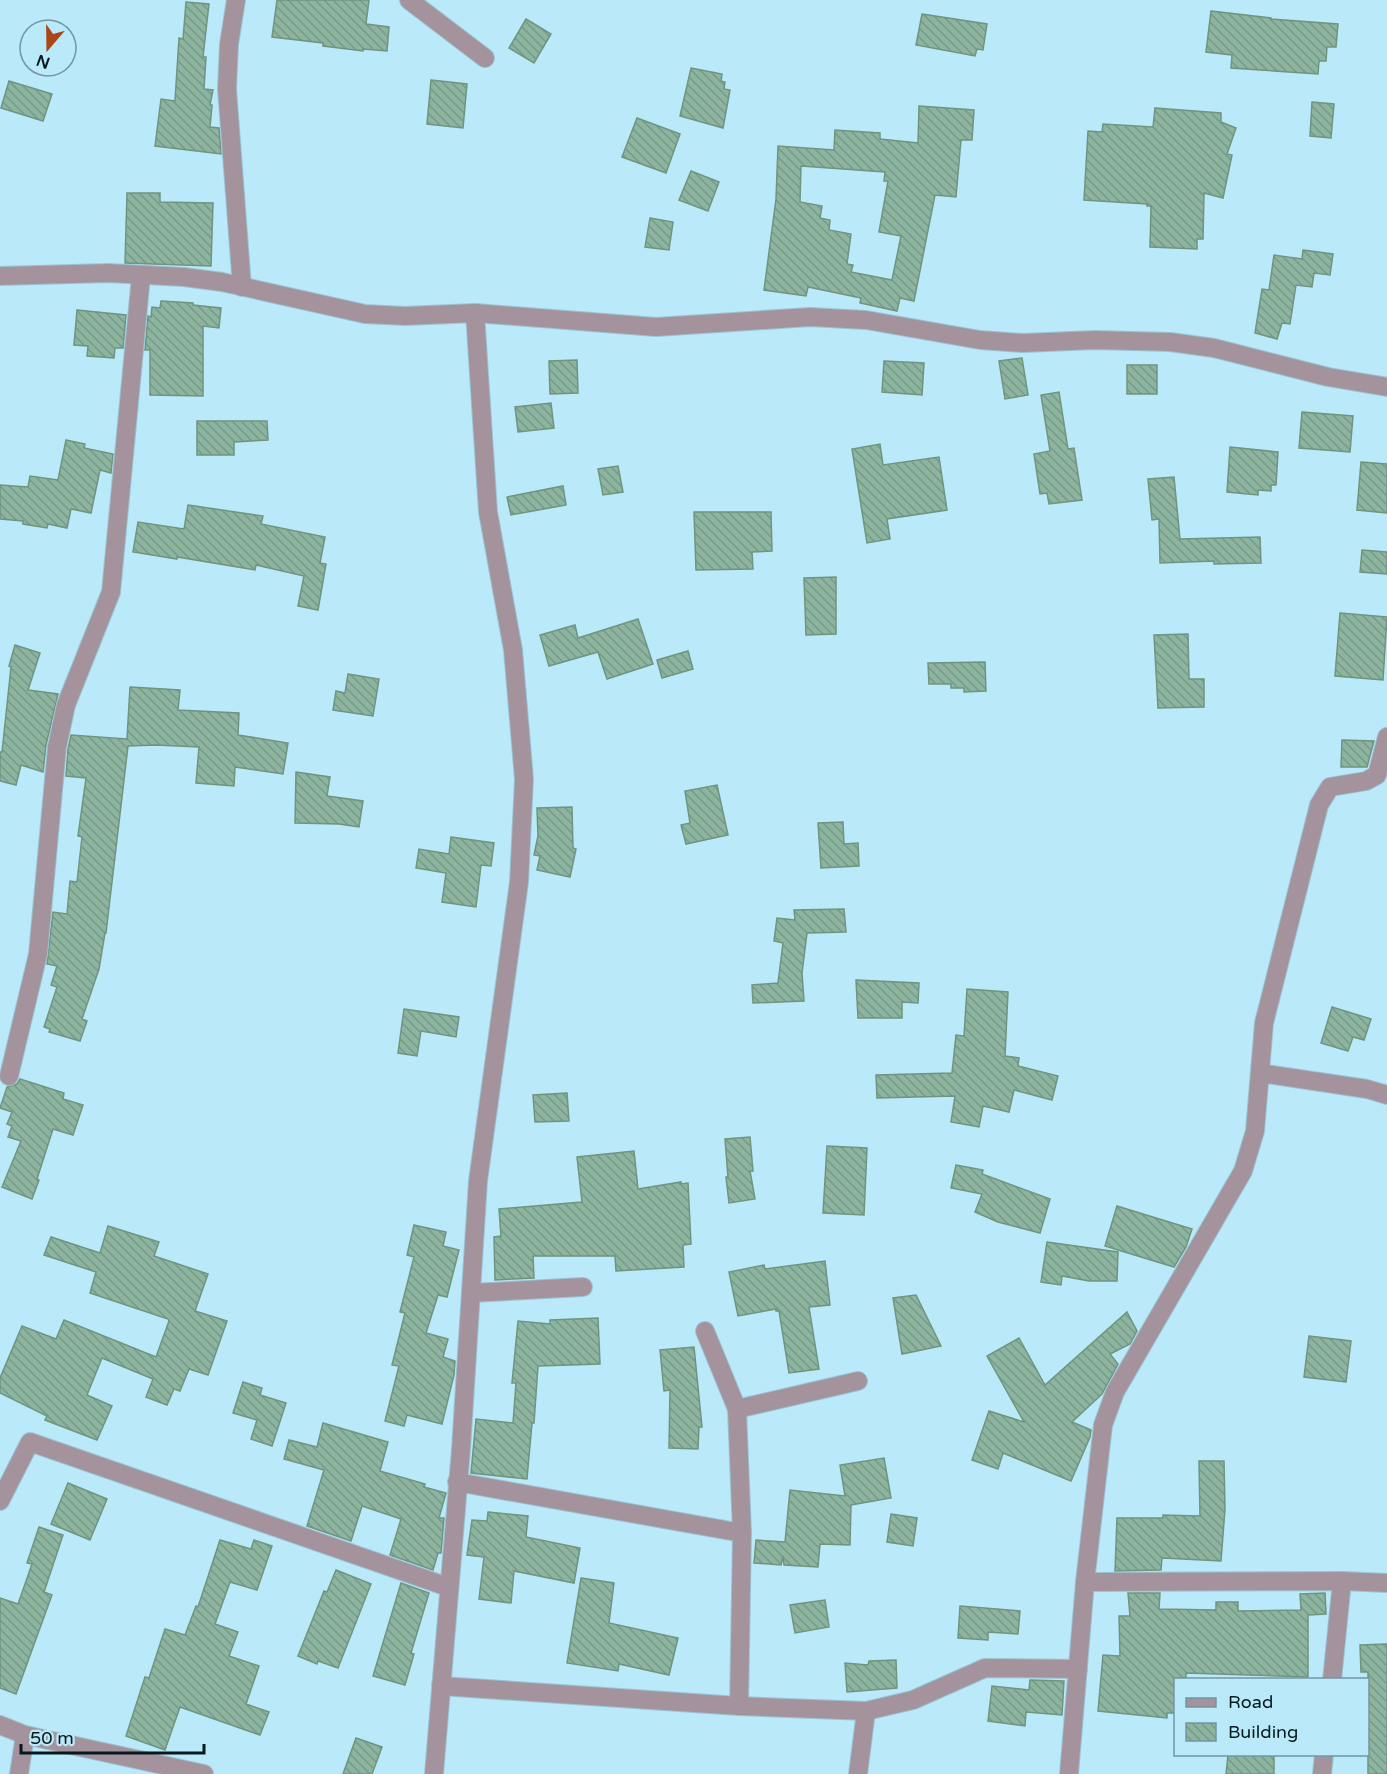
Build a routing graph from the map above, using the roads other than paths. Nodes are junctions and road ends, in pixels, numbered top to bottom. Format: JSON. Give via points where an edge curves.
{"nodes":[{"id":1,"x":236,"y":0,"type":"edge"},
{"id":2,"x":409,"y":0,"type":"edge"},
{"id":3,"x":485,"y":58,"type":"dead end"},
{"id":4,"x":0,"y":276,"type":"edge"},
{"id":5,"x":141,"y":276,"type":"junction"},
{"id":6,"x":242,"y":287,"type":"junction"},
{"id":7,"x":475,"y":313,"type":"junction"},
{"id":8,"x":1387,"y":387,"type":"edge"},
{"id":9,"x":1387,"y":737,"type":"edge"},
{"id":10,"x":1260,"y":1073,"type":"junction"},
{"id":11,"x":9,"y":1076,"type":"dead end"},
{"id":12,"x":1387,"y":1095,"type":"edge"},
{"id":13,"x":584,"y":1287,"type":"dead end"},
{"id":14,"x":471,"y":1293,"type":"junction"},
{"id":15,"x":705,"y":1331,"type":"dead end"},
{"id":16,"x":858,"y":1381,"type":"dead end"},
{"id":17,"x":738,"y":1409,"type":"junction"},
{"id":18,"x":457,"y":1482,"type":"junction"},
{"id":19,"x":0,"y":1501,"type":"edge"},
{"id":20,"x":742,"y":1533,"type":"junction"},
{"id":21,"x":1342,"y":1581,"type":"junction"},
{"id":22,"x":1085,"y":1582,"type":"junction"},
{"id":23,"x":1387,"y":1582,"type":"edge"},
{"id":24,"x":448,"y":1587,"type":"junction"},
{"id":25,"x":1078,"y":1669,"type":"junction"},
{"id":26,"x":1332,"y":1678,"type":"edge"},
{"id":27,"x":441,"y":1686,"type":"junction"},
{"id":28,"x":739,"y":1706,"type":"junction"},
{"id":29,"x":867,"y":1711,"type":"junction"},
{"id":30,"x":0,"y":1725,"type":"edge"},
{"id":31,"x":25,"y":1735,"type":"junction"},
{"id":32,"x":1324,"y":1756,"type":"edge"},
{"id":33,"x":19,"y":1774,"type":"edge"},
{"id":34,"x":204,"y":1774,"type":"edge"},
{"id":35,"x":434,"y":1774,"type":"edge"},
{"id":36,"x":858,"y":1774,"type":"edge"},
{"id":37,"x":1069,"y":1774,"type":"edge"},
{"id":38,"x":1322,"y":1774,"type":"edge"}],
"edges":[{"from":1,"to":6,"type":"street","via":[[227,89]]},
{"from":2,"to":3,"type":"street"},
{"from":4,"to":5,"type":"street"},
{"from":5,"to":6,"type":"street","via":[[184,277]]},
{"from":5,"to":11,"type":"street","via":[[111,592],[66,705],[57,747],[38,954]]},
{"from":6,"to":7,"type":"street","via":[[365,314]]},
{"from":7,"to":8,"type":"street","via":[[656,327],[821,318],[866,320],[980,340],[1023,343],[1170,342],[1214,348],[1328,377]]},
{"from":7,"to":14,"type":"street","via":[[488,512],[513,650],[524,779],[519,882],[478,1181]]},
{"from":9,"to":10,"type":"street","via":[[1377,775],[1366,781],[1330,787],[1319,805],[1264,1023]]},
{"from":10,"to":12,"type":"street"},
{"from":10,"to":22,"type":"street","via":[[1255,1131],[1243,1171],[1115,1392],[1103,1425]]},
{"from":13,"to":14,"type":"street"},
{"from":14,"to":18,"type":"street"},
{"from":15,"to":17,"type":"street"},
{"from":16,"to":17,"type":"street"},
{"from":17,"to":20,"type":"street"},
{"from":18,"to":20,"type":"street"},
{"from":18,"to":24,"type":"street"},
{"from":19,"to":24,"type":"street","via":[[30,1442]]},
{"from":20,"to":28,"type":"street"},
{"from":21,"to":22,"type":"street"},
{"from":21,"to":23,"type":"street"},
{"from":21,"to":26,"type":"street"},
{"from":22,"to":25,"type":"street"},
{"from":24,"to":27,"type":"street"},
{"from":25,"to":29,"type":"street","via":[[985,1668],[913,1700]]},
{"from":25,"to":37,"type":"street"},
{"from":27,"to":28,"type":"street"},
{"from":27,"to":35,"type":"street"},
{"from":28,"to":29,"type":"street"},
{"from":29,"to":36,"type":"street"},
{"from":30,"to":31,"type":"street"},
{"from":31,"to":33,"type":"street"},
{"from":31,"to":34,"type":"street"},
{"from":32,"to":38,"type":"street"}]}
